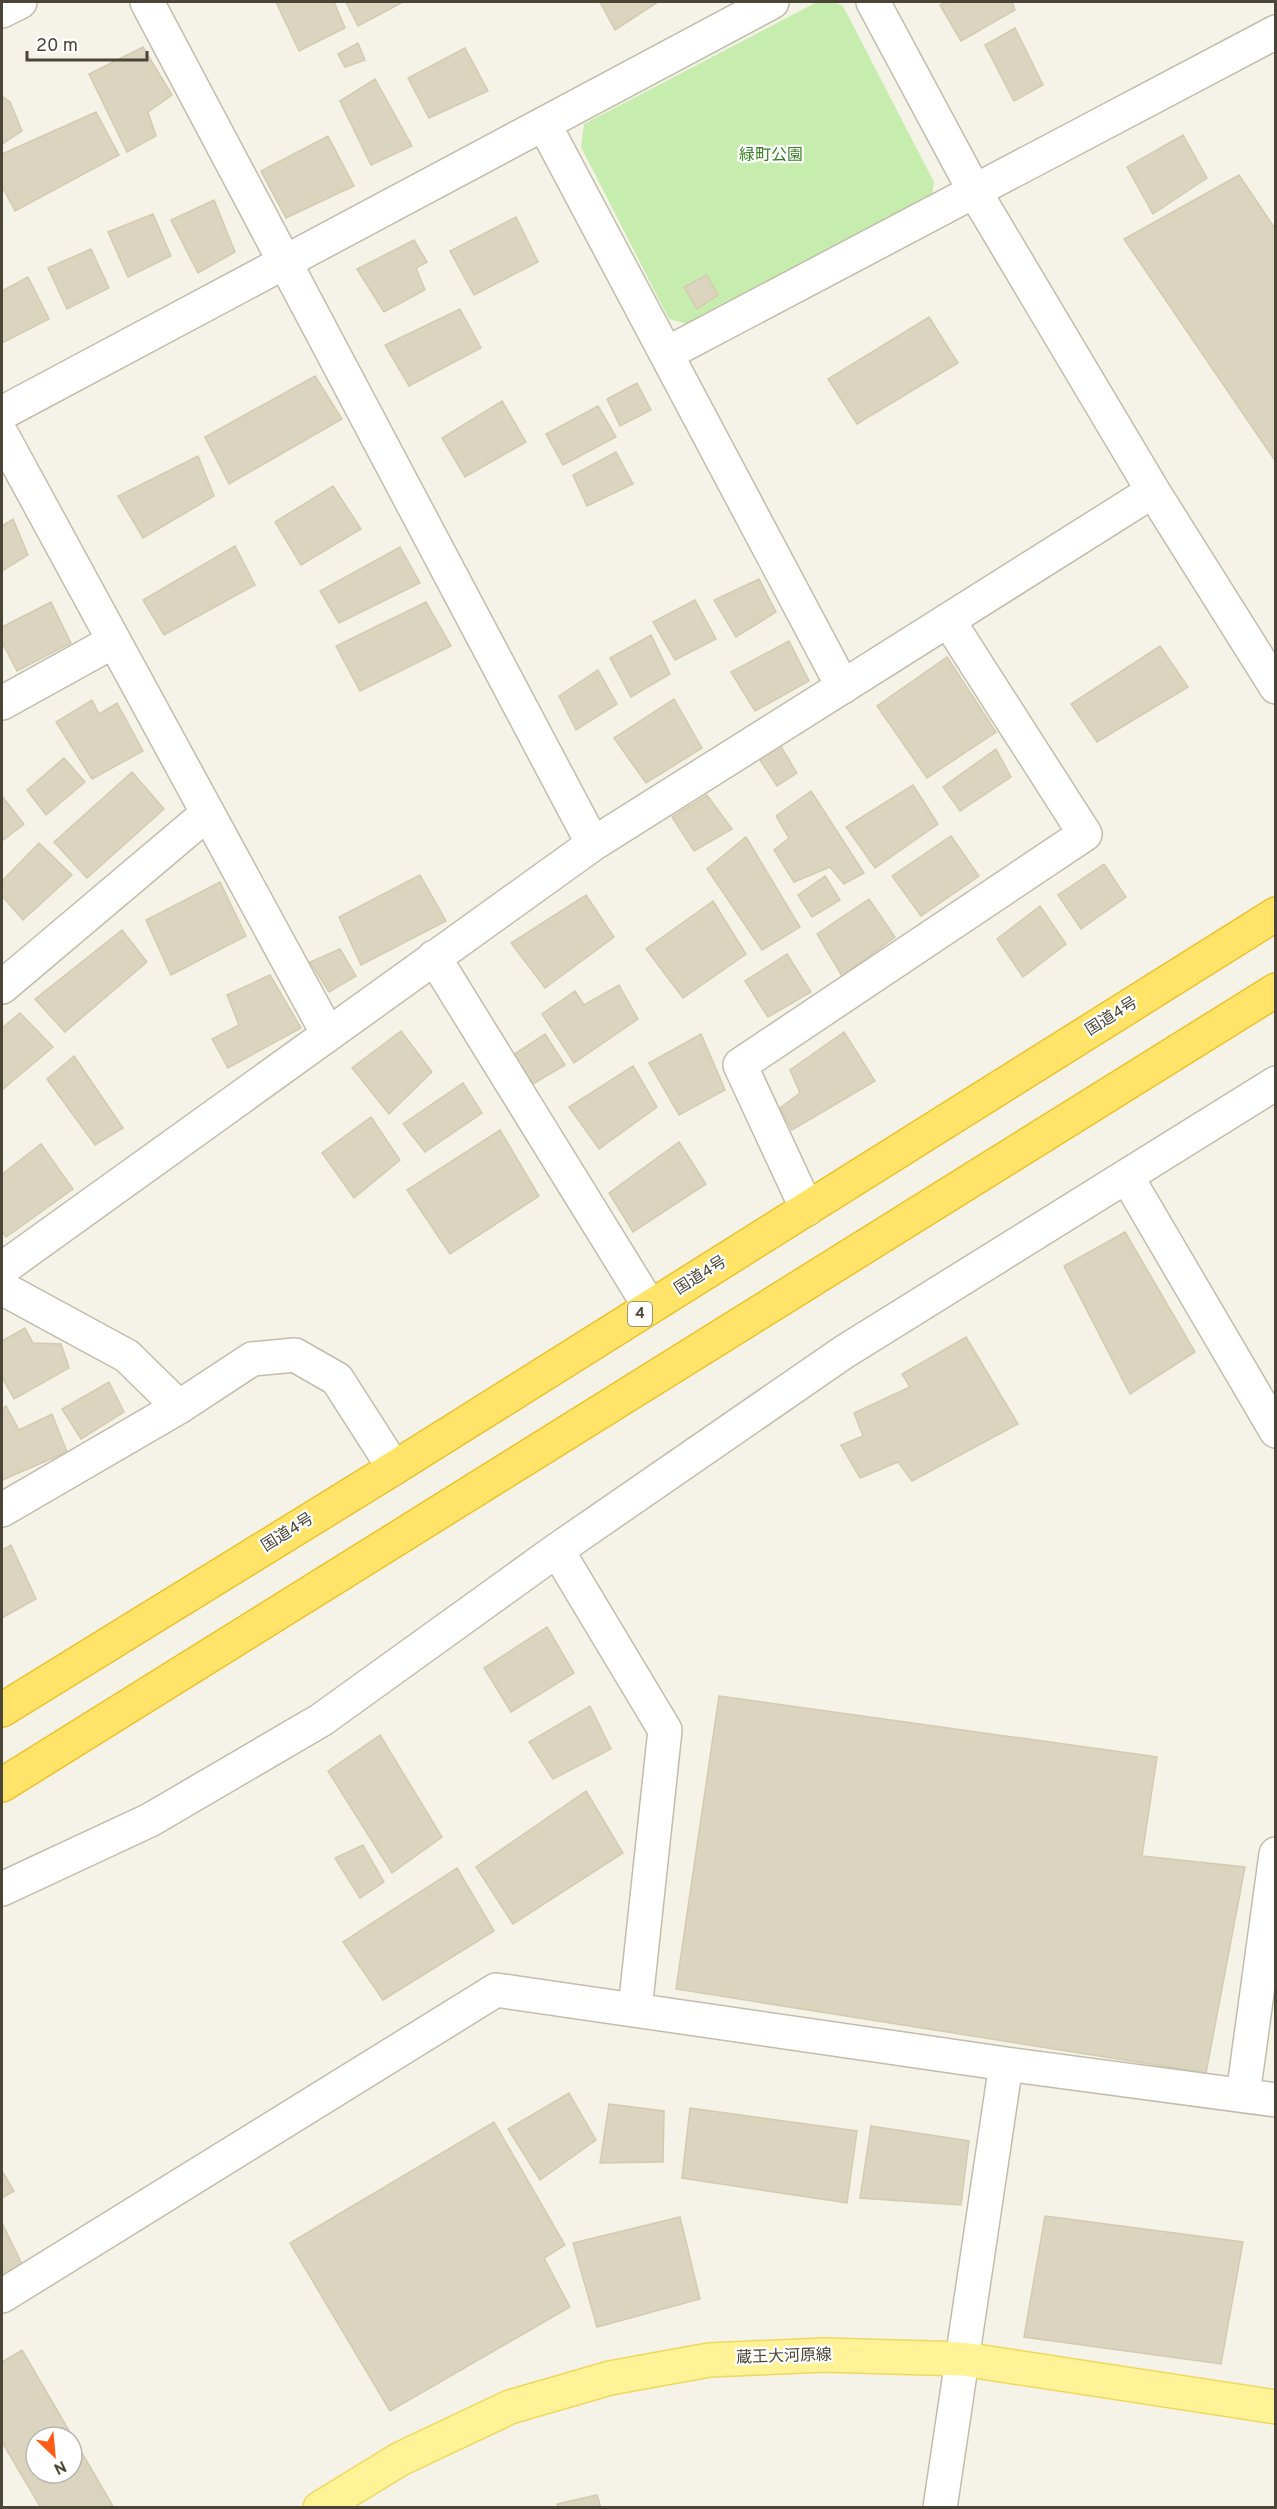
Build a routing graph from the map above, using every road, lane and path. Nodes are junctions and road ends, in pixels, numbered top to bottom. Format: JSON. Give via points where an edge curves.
{"nodes":[{"id":1,"x":20,"y":2,"type":"edge"},
{"id":2,"x":147,"y":2,"type":"edge"},
{"id":3,"x":772,"y":2,"type":"edge"},
{"id":4,"x":873,"y":2,"type":"edge"},
{"id":5,"x":2,"y":11,"type":"edge"},
{"id":6,"x":1275,"y":32,"type":"edge"},
{"id":7,"x":544,"y":124,"type":"junction"},
{"id":8,"x":975,"y":192,"type":"junction"},
{"id":9,"x":286,"y":262,"type":"junction"},
{"id":10,"x":666,"y":354,"type":"junction"},
{"id":11,"x":2,"y":412,"type":"edge"},
{"id":12,"x":2,"y":435,"type":"edge"},
{"id":13,"x":1153,"y":490,"type":"junction"},
{"id":14,"x":948,"y":620,"type":"junction"},
{"id":15,"x":114,"y":641,"type":"junction"},
{"id":16,"x":843,"y":687,"type":"junction"},
{"id":17,"x":1275,"y":687,"type":"edge"},
{"id":18,"x":2,"y":704,"type":"edge"},
{"id":19,"x":208,"y":813,"type":"junction"},
{"id":20,"x":593,"y":844,"type":"junction"},
{"id":21,"x":1275,"y":914,"type":"edge"},
{"id":22,"x":434,"y":957,"type":"junction"},
{"id":23,"x":2,"y":987,"type":"edge"},
{"id":24,"x":1275,"y":990,"type":"edge"},
{"id":25,"x":328,"y":1034,"type":"junction"},
{"id":26,"x":1275,"y":1083,"type":"edge"},
{"id":27,"x":1127,"y":1177,"type":"junction"},
{"id":28,"x":807,"y":1209,"type":"junction"},
{"id":29,"x":2,"y":1269,"type":"edge"},
{"id":30,"x":2,"y":1288,"type":"edge"},
{"id":31,"x":650,"y":1307,"type":"junction"},
{"id":32,"x":179,"y":1407,"type":"junction"},
{"id":33,"x":1275,"y":1431,"type":"edge"},
{"id":34,"x":394,"y":1468,"type":"junction"},
{"id":35,"x":2,"y":1508,"type":"edge"},
{"id":36,"x":557,"y":1550,"type":"junction"},
{"id":37,"x":2,"y":1710,"type":"edge"},
{"id":38,"x":2,"y":1785,"type":"edge"},
{"id":39,"x":1275,"y":1854,"type":"edge"},
{"id":40,"x":2,"y":1889,"type":"edge"},
{"id":41,"x":635,"y":2010,"type":"junction"},
{"id":42,"x":1006,"y":2064,"type":"junction"},
{"id":43,"x":1244,"y":2095,"type":"junction"},
{"id":44,"x":1275,"y":2100,"type":"edge"},
{"id":45,"x":2,"y":2296,"type":"edge"},
{"id":46,"x":963,"y":2359,"type":"junction"},
{"id":47,"x":1275,"y":2407,"type":"edge"},
{"id":48,"x":320,"y":2508,"type":"edge"},
{"id":49,"x":940,"y":2508,"type":"edge"}],
"edges":[{"from":1,"to":5,"type":"street"},
{"from":2,"to":9,"type":"street"},
{"from":3,"to":7,"type":"street"},
{"from":4,"to":8,"type":"street"},
{"from":6,"to":8,"type":"street"},
{"from":7,"to":9,"type":"street"},
{"from":7,"to":10,"type":"street"},
{"from":8,"to":10,"type":"street"},
{"from":8,"to":13,"type":"street"},
{"from":9,"to":11,"type":"street"},
{"from":9,"to":20,"type":"street"},
{"from":10,"to":16,"type":"street"},
{"from":12,"to":15,"type":"street"},
{"from":13,"to":14,"type":"street"},
{"from":13,"to":17,"type":"street"},
{"from":14,"to":16,"type":"street"},
{"from":14,"to":28,"type":"street","via":[[1085,834],[740,1065]]},
{"from":15,"to":18,"type":"street"},
{"from":15,"to":19,"type":"street"},
{"from":16,"to":20,"type":"street"},
{"from":19,"to":23,"type":"street"},
{"from":19,"to":25,"type":"street"},
{"from":20,"to":22,"type":"street"},
{"from":21,"to":28,"type":"highway","name":"国道4号","number":"4"},
{"from":22,"to":25,"type":"street"},
{"from":22,"to":31,"type":"street"},
{"from":24,"to":38,"type":"highway"},
{"from":25,"to":29,"type":"street"},
{"from":26,"to":27,"type":"street"},
{"from":27,"to":33,"type":"street"},
{"from":27,"to":36,"type":"street","via":[[844,1352]]},
{"from":28,"to":31,"type":"highway","name":"国道4号","number":"4"},
{"from":30,"to":32,"type":"street","via":[[127,1356]]},
{"from":31,"to":34,"type":"highway","name":"国道4号","number":"4"},
{"from":32,"to":34,"type":"street","via":[[252,1359],[295,1355],[337,1379]]},
{"from":32,"to":35,"type":"street"},
{"from":34,"to":37,"type":"highway","name":"国道4号","number":"4"},
{"from":36,"to":40,"type":"street","via":[[321,1720],[150,1820]]},
{"from":36,"to":41,"type":"street","via":[[665,1730]]},
{"from":39,"to":43,"type":"street"},
{"from":41,"to":42,"type":"street"},
{"from":41,"to":45,"type":"street","via":[[496,1990]]},
{"from":42,"to":43,"type":"street"},
{"from":42,"to":46,"type":"street"},
{"from":43,"to":44,"type":"street"},
{"from":46,"to":47,"type":"main road","name":"蔵王大河原線"},
{"from":46,"to":48,"type":"main road","name":"蔵王大河原線","via":[[824,2355],[709,2360],[610,2378],[510,2407],[400,2459]]},
{"from":46,"to":49,"type":"street"}]}
